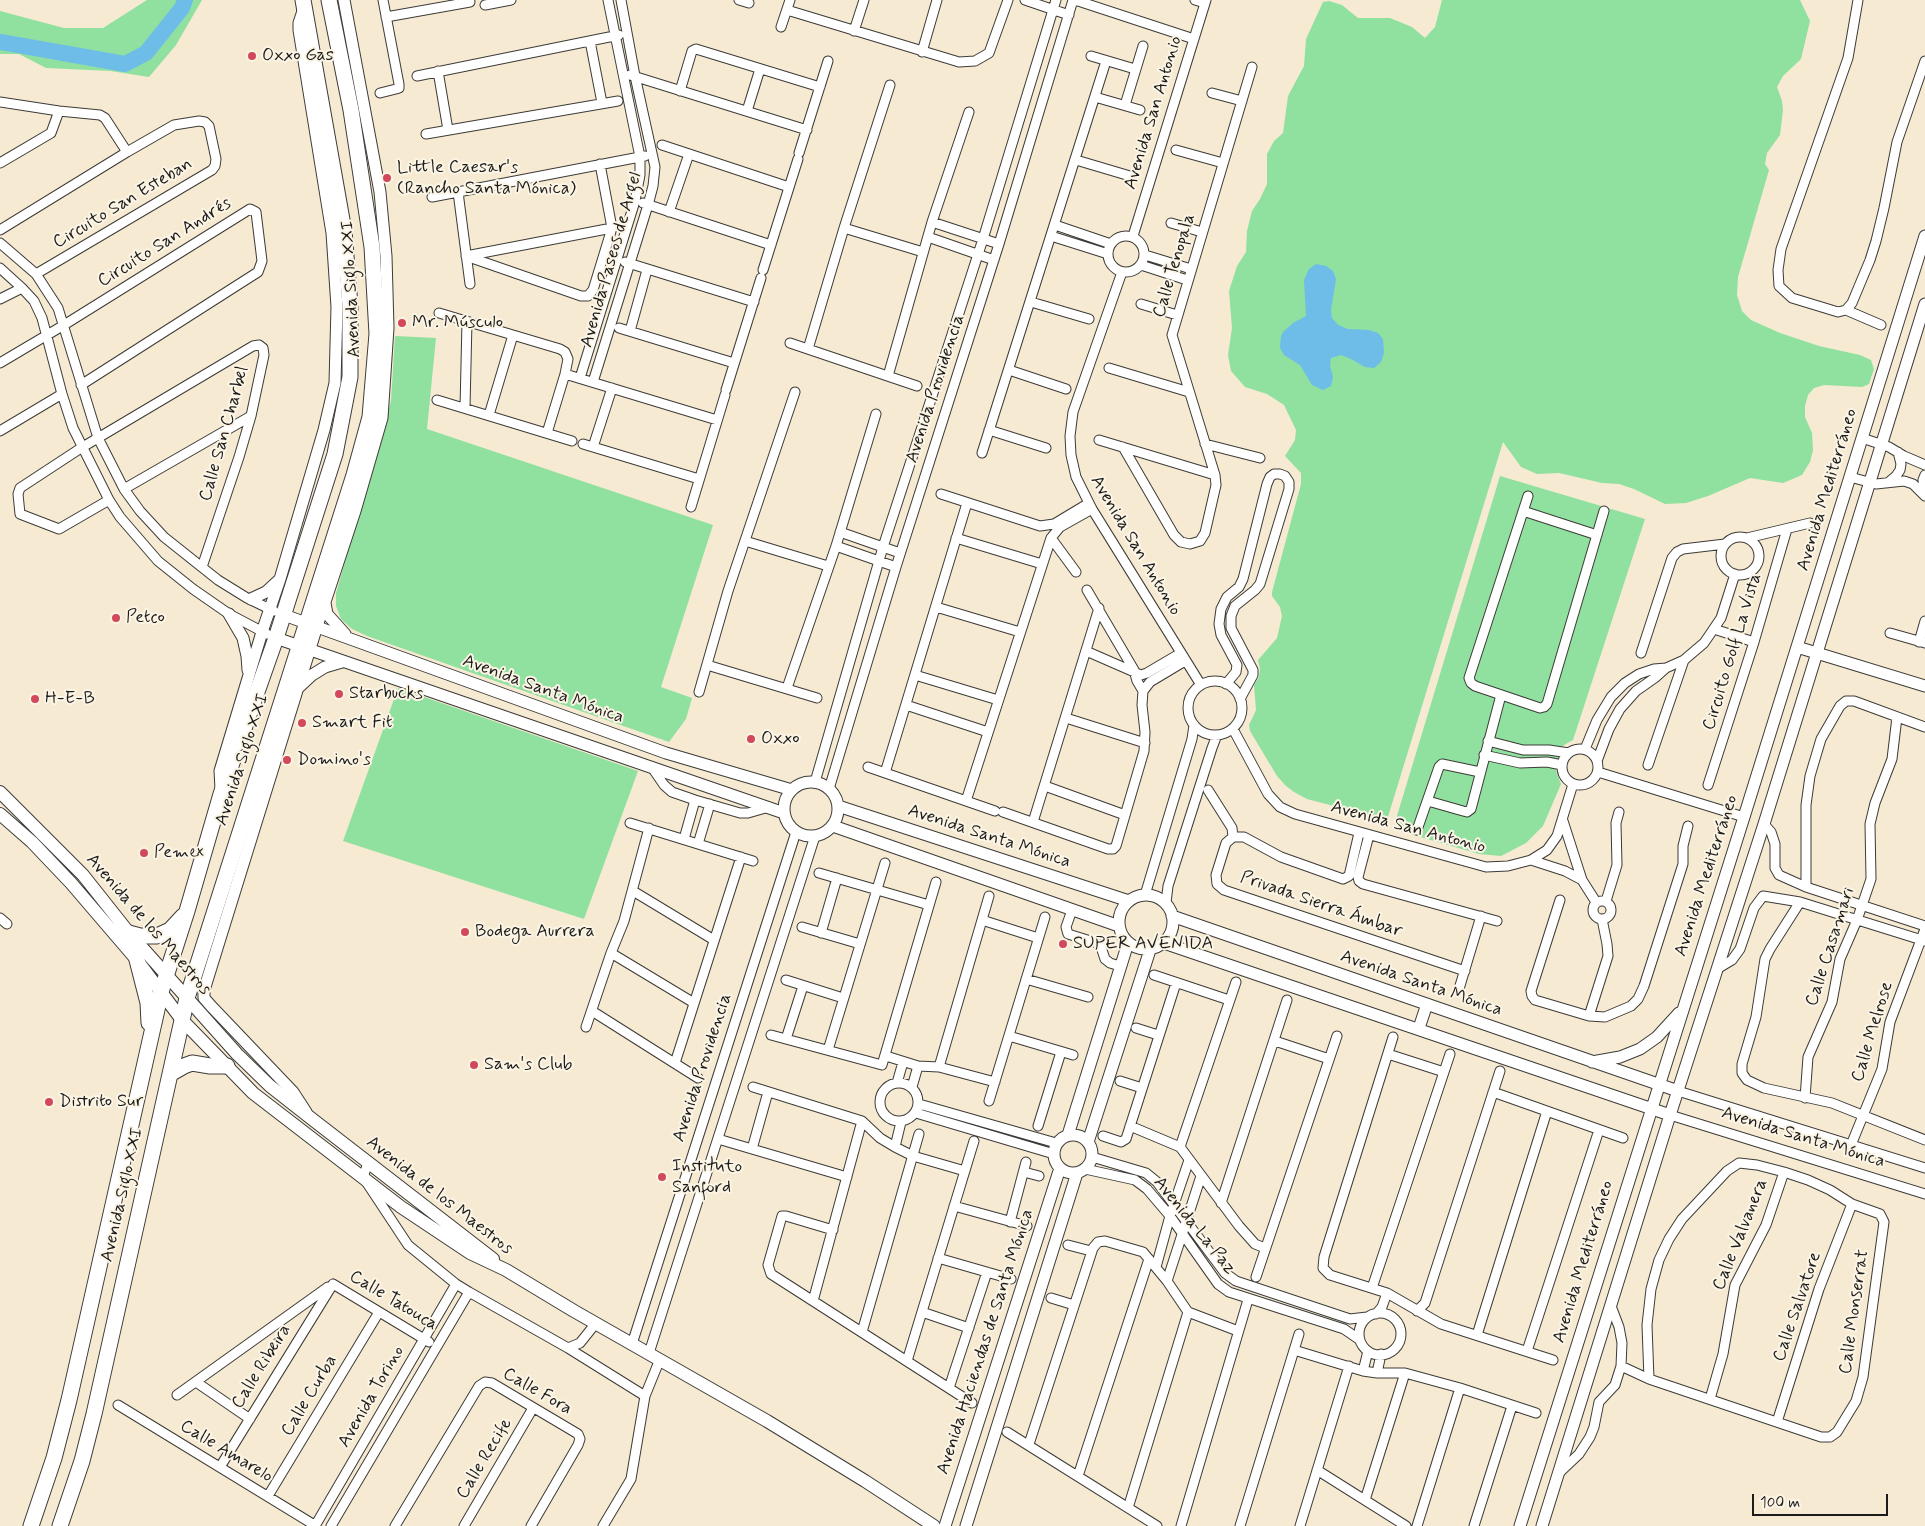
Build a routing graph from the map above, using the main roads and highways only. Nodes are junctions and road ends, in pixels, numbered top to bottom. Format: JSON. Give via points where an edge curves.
{"nodes":[{"id":1,"x":330,"y":0,"type":"edge"},
{"id":2,"x":304,"y":3,"type":"edge"},
{"id":3,"x":297,"y":690,"type":"road end"},
{"id":4,"x":279,"y":707,"type":"junction"},
{"id":5,"x":0,"y":792,"type":"edge"},
{"id":6,"x":0,"y":814,"type":"edge"},
{"id":7,"x":187,"y":911,"type":"junction"},
{"id":8,"x":129,"y":933,"type":"junction"},
{"id":9,"x":137,"y":960,"type":"junction"},
{"id":10,"x":167,"y":973,"type":"junction"},
{"id":11,"x":161,"y":992,"type":"junction"},
{"id":12,"x":188,"y":998,"type":"junction"},
{"id":13,"x":182,"y":1020,"type":"junction"},
{"id":14,"x":149,"y":1043,"type":"junction"},
{"id":15,"x":226,"y":1066,"type":"junction"},
{"id":16,"x":170,"y":1074,"type":"junction"},
{"id":17,"x":506,"y":1270,"type":"junction"},
{"id":18,"x":31,"y":1526,"type":"edge"},
{"id":19,"x":60,"y":1526,"type":"edge"},
{"id":20,"x":934,"y":1526,"type":"edge"}],
"edges":[{"from":1,"to":4,"type":"highway","name":"Avenida Siglo XXI","via":[[357,109],[372,247],[376,417],[354,475],[305,648]]},
{"from":2,"to":7,"type":"highway","name":"Avenida Siglo XXI","via":[[338,232],[350,377],[335,454],[304,527],[276,612]]},
{"from":3,"to":4,"type":"highway"},
{"from":4,"to":12,"type":"highway","name":"Avenida Siglo XXI","via":[[260,786],[206,960]]},
{"from":5,"to":8,"type":"main road","name":"Avenida de los Maestros","via":[[83,875]]},
{"from":6,"to":9,"type":"main road","name":"Avenida de los Maestros","via":[[71,883]]},
{"from":7,"to":8,"type":"highway","via":[[163,934],[149,937]]},
{"from":7,"to":10,"type":"highway","name":"Avenida Siglo XXI"},
{"from":8,"to":10,"type":"main road","name":"Avenida de los Maestros"},
{"from":9,"to":11,"type":"main road","name":"Avenida de los Maestros"},
{"from":9,"to":14,"type":"highway","via":[[148,1002]]},
{"from":10,"to":11,"type":"highway","name":"Avenida Siglo XXI"},
{"from":10,"to":12,"type":"main road","name":"Avenida de los Maestros"},
{"from":11,"to":13,"type":"main road","name":"Avenida de los Maestros"},
{"from":11,"to":14,"type":"highway","name":"Avenida Siglo XXI"},
{"from":12,"to":13,"type":"highway","name":"Avenida Siglo XXI"},
{"from":12,"to":17,"type":"main road","name":"Avenida de los Maestros","via":[[270,1086]]},
{"from":13,"to":15,"type":"main road","name":"Avenida de los Maestros"},
{"from":13,"to":16,"type":"highway","name":"Avenida Siglo XXI"},
{"from":14,"to":18,"type":"highway","name":"Avenida Siglo XXI","via":[[69,1400]]},
{"from":15,"to":16,"type":"highway","via":[[192,1064]]},
{"from":15,"to":17,"type":"main road","name":"Avenida de los Maestros","via":[[253,1093],[401,1207],[470,1252]]},
{"from":16,"to":19,"type":"highway","name":"Avenida Siglo XXI","via":[[94,1414]]},
{"from":17,"to":20,"type":"main road","via":[[791,1436]]}]}
